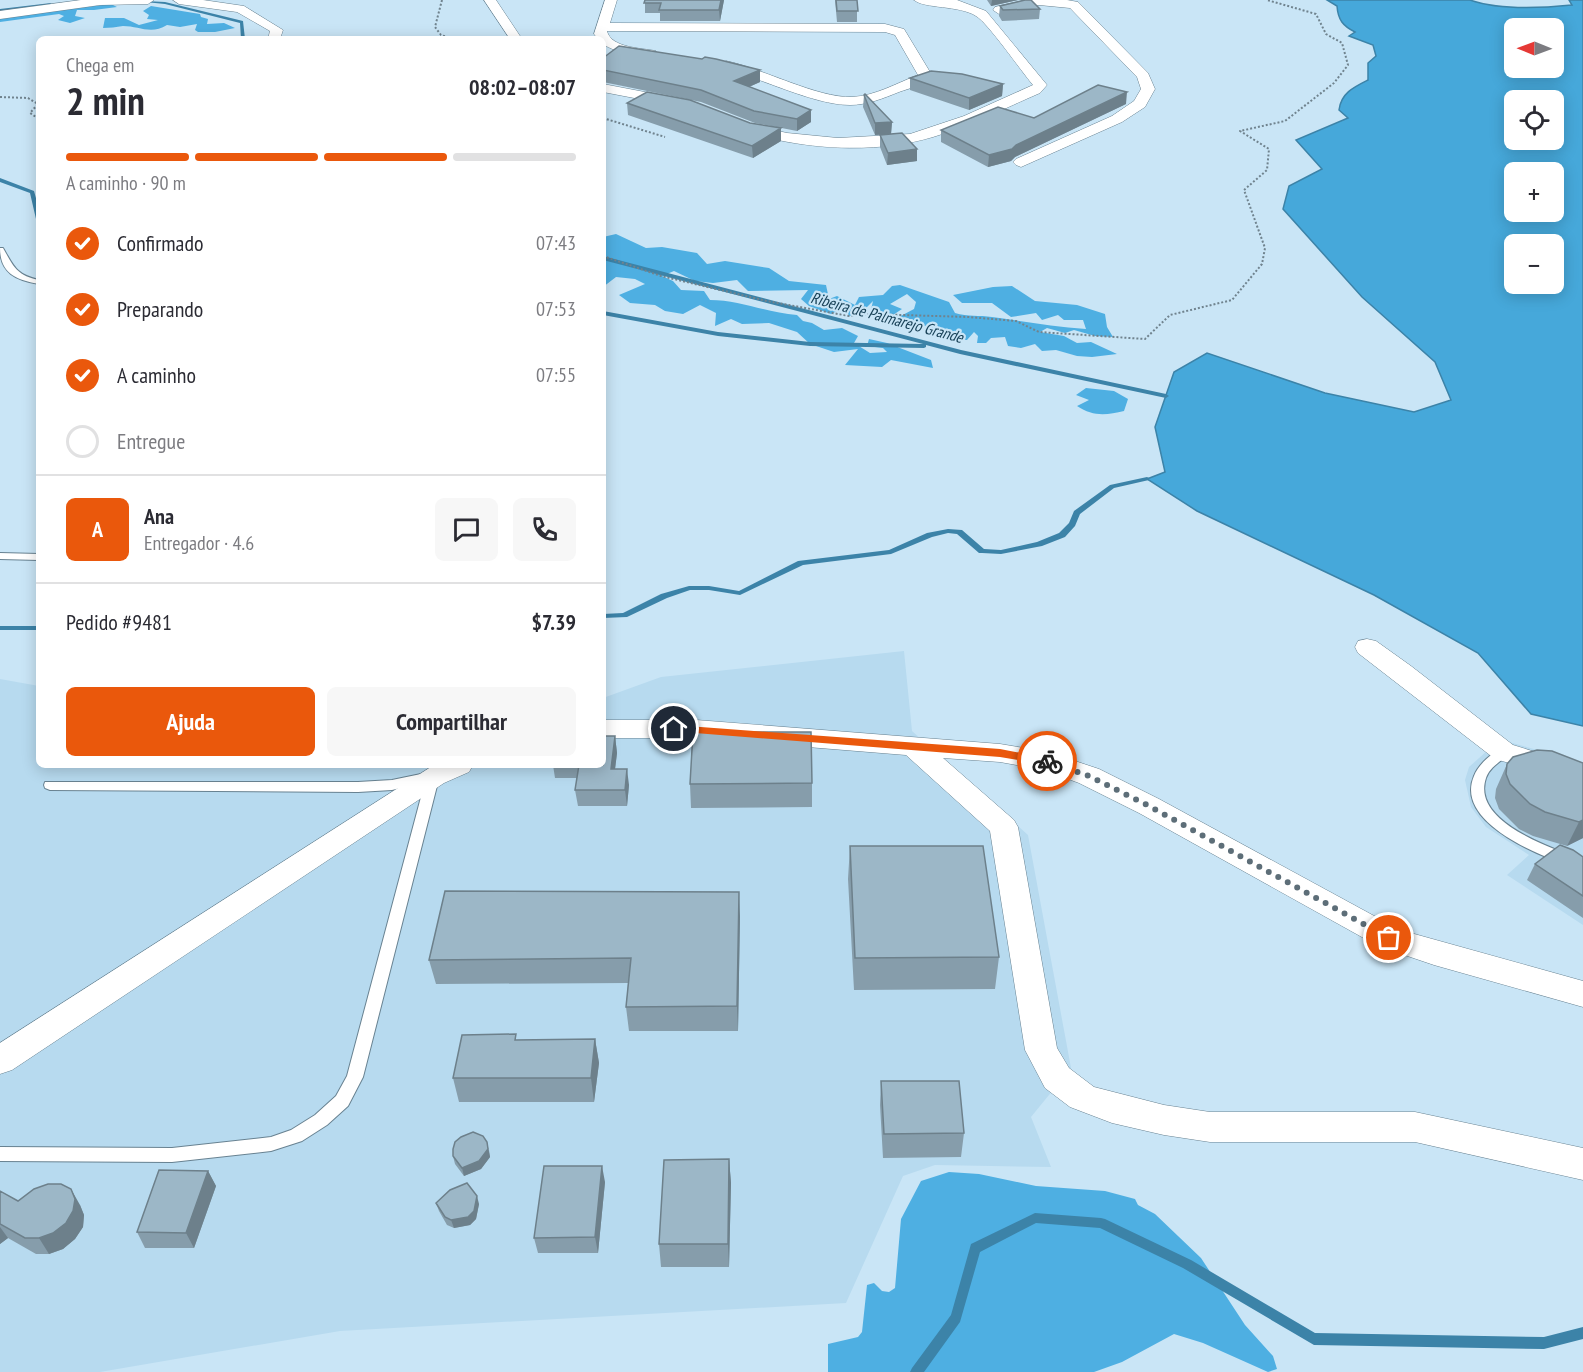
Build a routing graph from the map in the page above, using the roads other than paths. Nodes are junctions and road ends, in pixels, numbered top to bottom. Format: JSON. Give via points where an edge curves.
{"nodes":[{"id":1,"x":148,"y":0,"type":"edge"},
{"id":2,"x":179,"y":0,"type":"edge"},
{"id":3,"x":490,"y":0,"type":"edge"},
{"id":4,"x":611,"y":0,"type":"edge"},
{"id":5,"x":920,"y":0,"type":"edge"},
{"id":6,"x":982,"y":14,"type":"junction"},
{"id":7,"x":0,"y":15,"type":"edge"},
{"id":8,"x":602,"y":27,"type":"junction"},
{"id":9,"x":275,"y":36,"type":"edge"},
{"id":10,"x":514,"y":36,"type":"edge"},
{"id":11,"x":602,"y":36,"type":"edge"},
{"id":12,"x":606,"y":42,"type":"edge"},
{"id":13,"x":664,"y":56,"type":"edge"},
{"id":14,"x":714,"y":63,"type":"edge"},
{"id":15,"x":606,"y":89,"type":"edge"},
{"id":16,"x":686,"y":104,"type":"edge"},
{"id":17,"x":729,"y":120,"type":"edge"},
{"id":18,"x":1021,"y":162,"type":"dead end"},
{"id":19,"x":0,"y":250,"type":"edge"},
{"id":20,"x":36,"y":281,"type":"edge"},
{"id":21,"x":0,"y":556,"type":"edge"},
{"id":22,"x":36,"y":557,"type":"edge"},
{"id":23,"x":1367,"y":648,"type":"dead end"},
{"id":24,"x":606,"y":729,"type":"edge"},
{"id":25,"x":915,"y":748,"type":"junction"},
{"id":26,"x":1504,"y":752,"type":"junction"},
{"id":27,"x":446,"y":770,"type":"edge"},
{"id":28,"x":1583,"y":778,"type":"edge"},
{"id":29,"x":50,"y":785,"type":"dead end"},
{"id":30,"x":1583,"y":865,"type":"edge"},
{"id":31,"x":1583,"y":994,"type":"edge"},
{"id":32,"x":0,"y":1060,"type":"edge"},
{"id":33,"x":0,"y":1154,"type":"edge"},
{"id":34,"x":1583,"y":1164,"type":"edge"}],
"edges":[{"from":1,"to":7,"type":"street","via":[[100,1]]},
{"from":2,"to":9,"type":"street","via":[[240,9],[277,30]]},
{"from":3,"to":10,"type":"street"},
{"from":4,"to":8,"type":"street"},
{"from":5,"to":6,"type":"street","via":[[957,4]]},
{"from":6,"to":17,"type":"street","via":[[1038,79],[1040,85],[1035,90],[927,135],[885,141],[829,143],[751,129]]},
{"from":6,"to":18,"type":"street","via":[[1039,2],[1074,5],[1143,76],[1148,89],[1140,104],[1117,119]]},
{"from":8,"to":11,"type":"street"},
{"from":8,"to":14,"type":"street","via":[[885,28],[900,32],[926,77],[866,99],[833,100],[744,69]]},
{"from":12,"to":13,"type":"street","via":[[633,52]]},
{"from":15,"to":16,"type":"street"},
{"from":19,"to":20,"type":"lane","via":[[11,272]]},
{"from":21,"to":22,"type":"lane"},
{"from":23,"to":26,"type":"street"},
{"from":24,"to":25,"type":"street","via":[[696,729]]},
{"from":25,"to":31,"type":"street","via":[[1000,753],[1048,761],[1089,776],[1389,938]]},
{"from":25,"to":34,"type":"street","via":[[1004,827],[1041,1050],[1057,1078],[1083,1096],[1112,1108],[1210,1127],[1415,1127]]},
{"from":26,"to":28,"type":"street"},
{"from":26,"to":30,"type":"lane","via":[[1479,777],[1477,791],[1483,808],[1514,836]]},
{"from":27,"to":29,"type":"lane","via":[[409,783],[358,788]]},
{"from":27,"to":32,"type":"street"},
{"from":27,"to":33,"type":"lane","via":[[355,1077],[342,1101],[321,1120],[296,1136],[271,1144],[227,1150],[172,1155]]}]}
